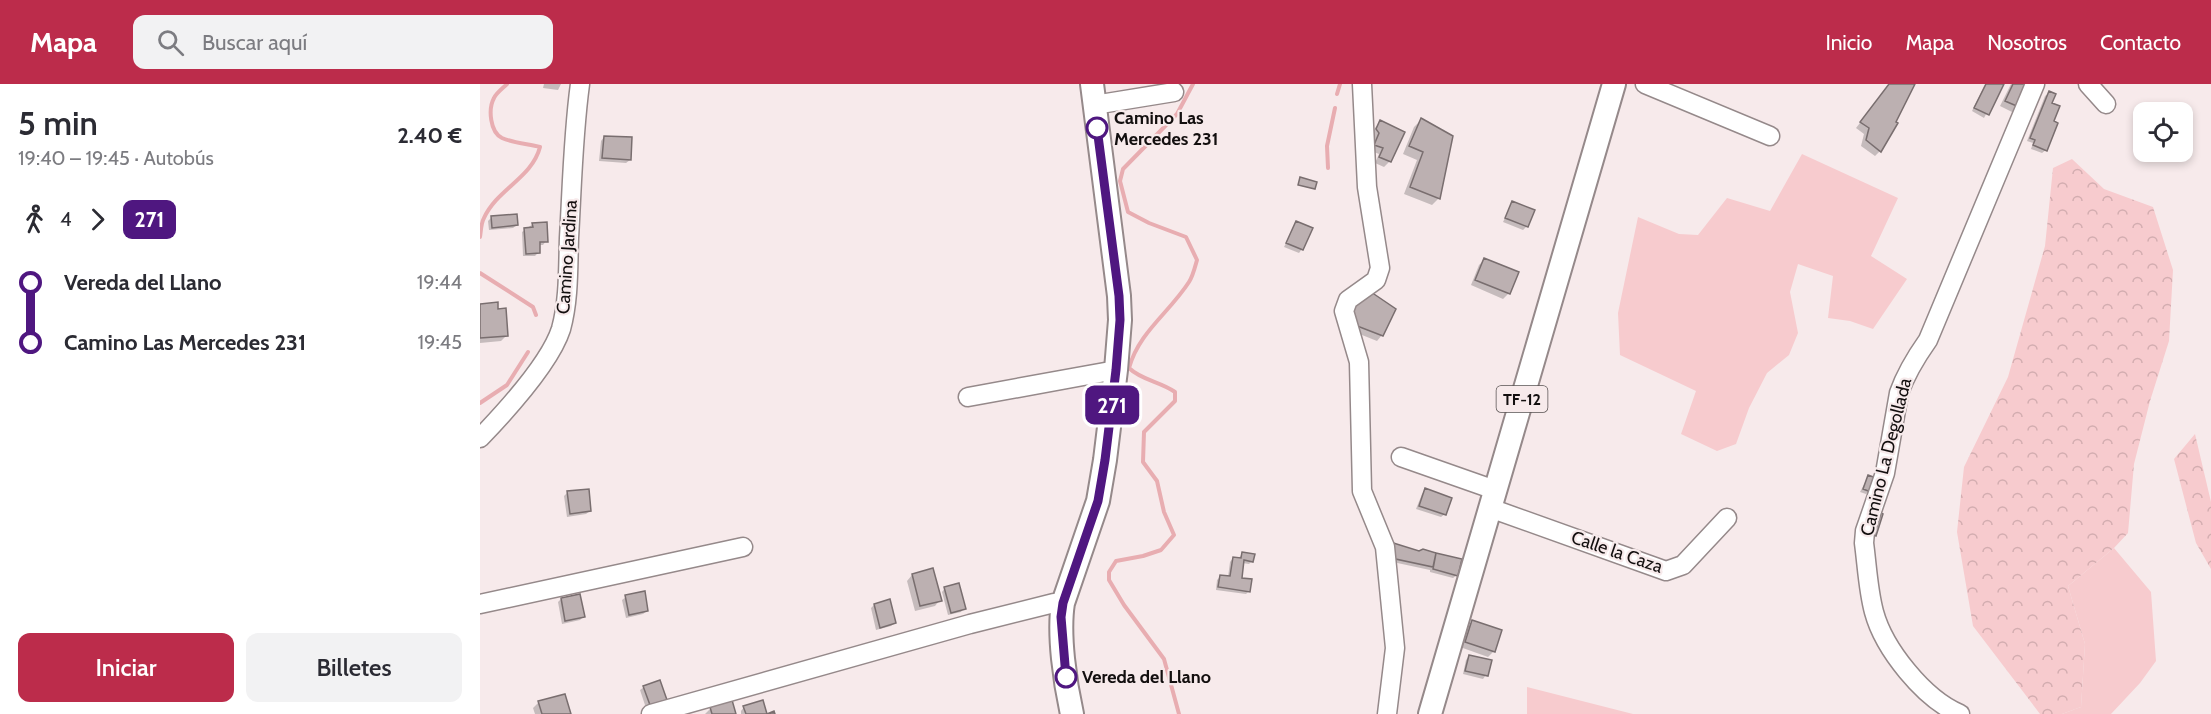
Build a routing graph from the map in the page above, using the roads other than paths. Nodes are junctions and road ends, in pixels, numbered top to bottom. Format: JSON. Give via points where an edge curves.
{"nodes":[{"id":1,"x":580,"y":84,"type":"edge"},
{"id":2,"x":1362,"y":84,"type":"edge"},
{"id":3,"x":1614,"y":84,"type":"edge"},
{"id":4,"x":1645,"y":84,"type":"edge"},
{"id":5,"x":2035,"y":84,"type":"edge"},
{"id":6,"x":2088,"y":84,"type":"edge"},
{"id":7,"x":1174,"y":92,"type":"dead end"},
{"id":8,"x":1093,"y":95,"type":"edge"},
{"id":9,"x":2106,"y":104,"type":"dead end"},
{"id":10,"x":1770,"y":136,"type":"dead end"},
{"id":11,"x":1116,"y":370,"type":"junction"},
{"id":12,"x":968,"y":397,"type":"dead end"},
{"id":13,"x":480,"y":438,"type":"edge"},
{"id":14,"x":1401,"y":456,"type":"dead end"},
{"id":15,"x":1493,"y":499,"type":"junction"},
{"id":16,"x":1727,"y":518,"type":"dead end"},
{"id":17,"x":743,"y":547,"type":"dead end"},
{"id":18,"x":1063,"y":603,"type":"junction"},
{"id":19,"x":480,"y":604,"type":"edge"},
{"id":20,"x":651,"y":714,"type":"edge"},
{"id":21,"x":1072,"y":714,"type":"edge"},
{"id":22,"x":1387,"y":714,"type":"edge"},
{"id":23,"x":1430,"y":714,"type":"edge"},
{"id":24,"x":1960,"y":714,"type":"edge"}],
"edges":[{"from":1,"to":13,"type":"street","name":"Camino Jardina","via":[[561,330],[544,361]]},
{"from":2,"to":22,"type":"street","via":[[1367,187],[1380,268],[1376,280],[1348,300],[1344,311],[1359,362],[1362,490],[1385,547],[1395,648]]},
{"from":3,"to":15,"type":"main road","number":"TF-12"},
{"from":4,"to":10,"type":"street"},
{"from":5,"to":24,"type":"street","name":"Camino La Degollada","via":[[1928,340],[1902,383],[1885,473],[1865,531],[1874,611],[1900,665],[1946,707]]},
{"from":6,"to":9,"type":"street"},
{"from":7,"to":8,"type":"street"},
{"from":8,"to":11,"type":"main road","via":[[1119,296]]},
{"from":11,"to":12,"type":"street"},
{"from":11,"to":18,"type":"main road","via":[[1098,501]]},
{"from":14,"to":15,"type":"street","name":"Calle la Caza"},
{"from":15,"to":16,"type":"street","name":"Calle la Caza","via":[[1666,571],[1683,565]]},
{"from":15,"to":23,"type":"main road","number":"TF-12"},
{"from":17,"to":19,"type":"street"},
{"from":18,"to":20,"type":"street","via":[[970,624]]},
{"from":18,"to":21,"type":"main road","via":[[1061,617]]}]}
